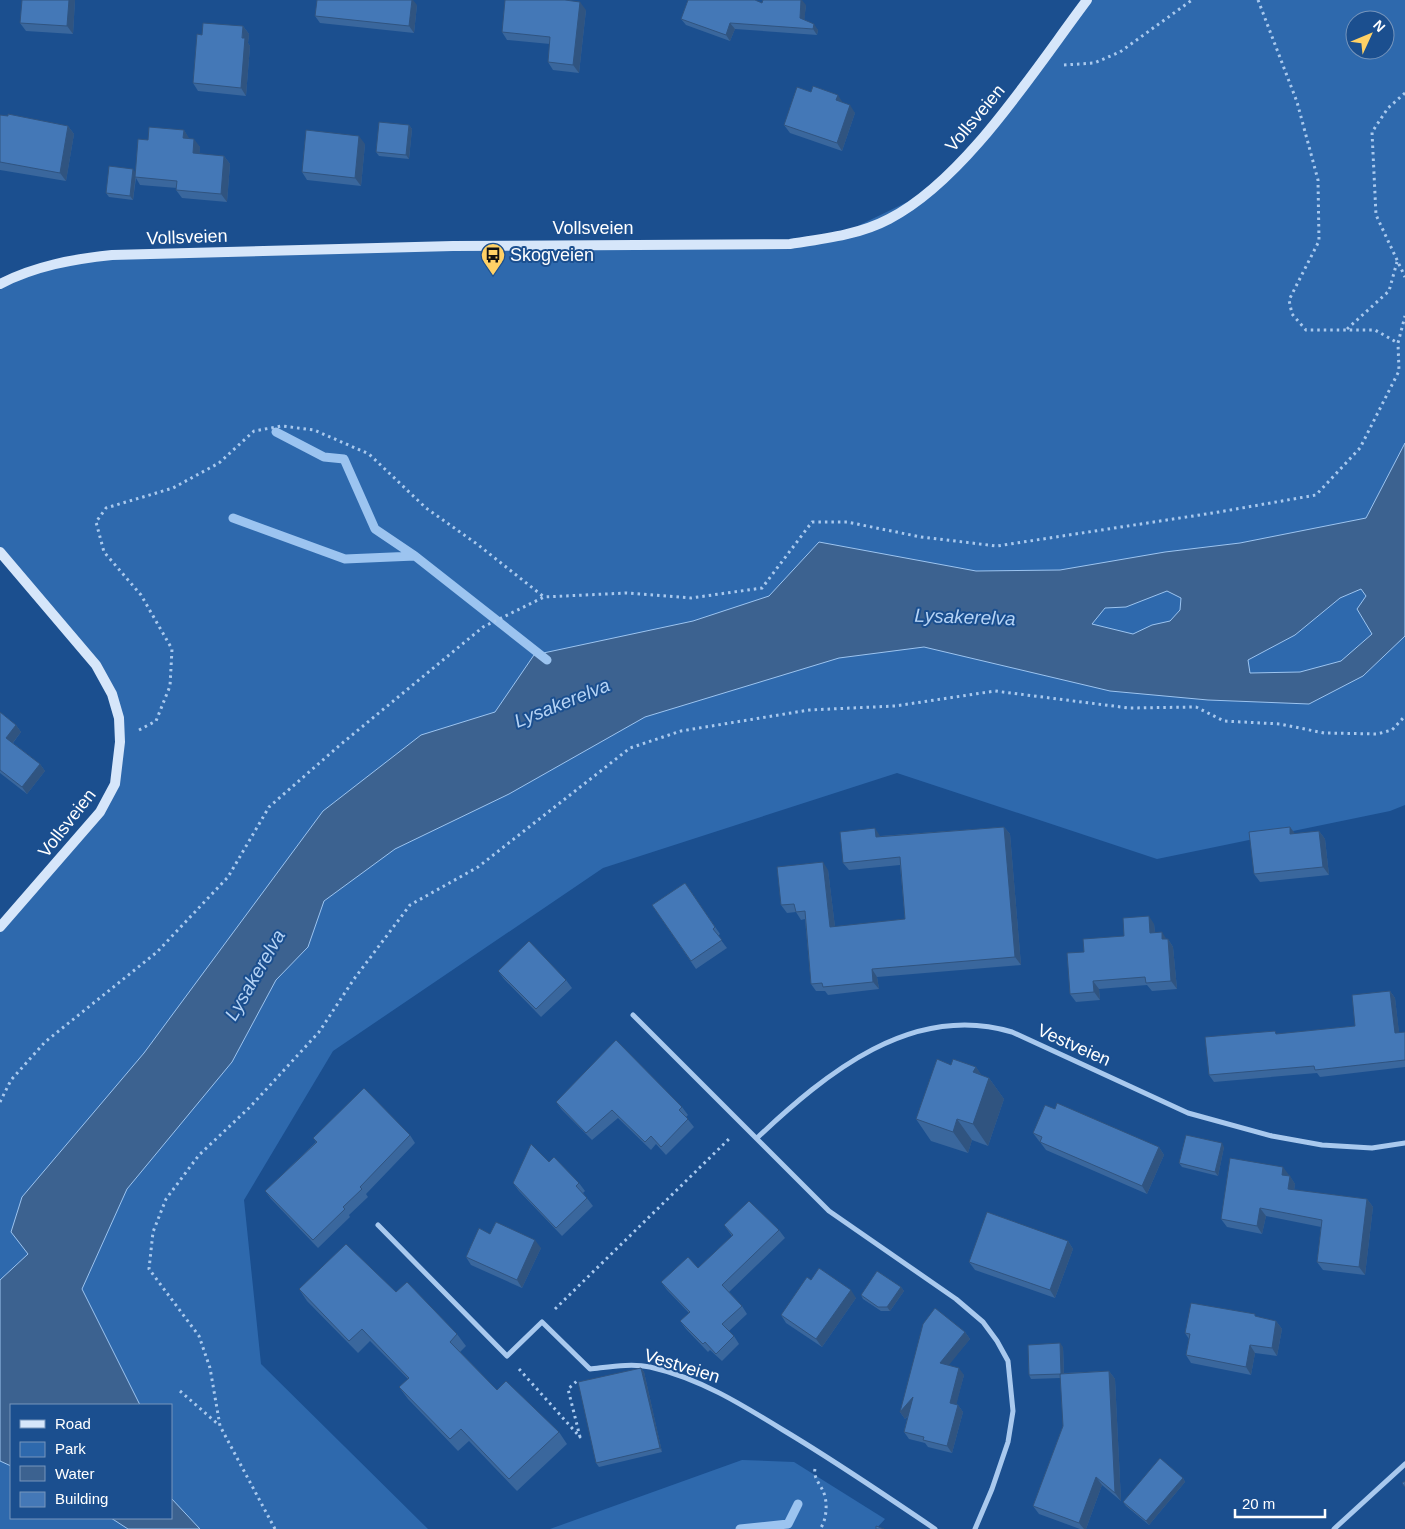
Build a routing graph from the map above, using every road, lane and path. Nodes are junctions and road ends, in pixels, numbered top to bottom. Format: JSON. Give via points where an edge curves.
{"nodes":[{"id":1,"x":1086,"y":0,"type":"edge"},
{"id":2,"x":1192,"y":0,"type":"edge"},
{"id":3,"x":1258,"y":0,"type":"edge"},
{"id":4,"x":1036,"y":68,"type":"junction"},
{"id":5,"x":1405,"y":93,"type":"edge"},
{"id":6,"x":1398,"y":262,"type":"junction"},
{"id":7,"x":1405,"y":277,"type":"edge"},
{"id":8,"x":0,"y":284,"type":"edge"},
{"id":9,"x":1405,"y":316,"type":"edge"},
{"id":10,"x":1346,"y":330,"type":"junction"},
{"id":11,"x":1398,"y":343,"type":"junction"},
{"id":12,"x":0,"y":552,"type":"edge"},
{"id":13,"x":544,"y":596,"type":"junction"},
{"id":14,"x":1405,"y":716,"type":"edge"},
{"id":15,"x":120,"y":742,"type":"junction"},
{"id":16,"x":0,"y":926,"type":"edge"},
{"id":17,"x":633,"y":1015,"type":"dead end"},
{"id":18,"x":0,"y":1102,"type":"edge"},
{"id":19,"x":743,"y":1127,"type":"junction"},
{"id":20,"x":757,"y":1138,"type":"junction"},
{"id":21,"x":1405,"y":1142,"type":"edge"},
{"id":22,"x":378,"y":1225,"type":"dead end"},
{"id":23,"x":542,"y":1322,"type":"junction"},
{"id":24,"x":507,"y":1356,"type":"junction"},
{"id":25,"x":590,"y":1369,"type":"junction"},
{"id":26,"x":180,"y":1391,"type":"dead end"},
{"id":27,"x":220,"y":1426,"type":"junction"},
{"id":28,"x":818,"y":1451,"type":"junction"},
{"id":29,"x":1405,"y":1464,"type":"edge"},
{"id":30,"x":275,"y":1529,"type":"edge"},
{"id":31,"x":820,"y":1529,"type":"edge"},
{"id":32,"x":935,"y":1529,"type":"edge"},
{"id":33,"x":975,"y":1529,"type":"edge"},
{"id":34,"x":1334,"y":1529,"type":"edge"}],
"edges":[{"from":1,"to":4,"type":"main road","name":"Vollsveien"},
{"from":2,"to":4,"type":"path","via":[[1120,52],[1094,63]]},
{"from":3,"to":10,"type":"path","via":[[1297,102],[1318,180],[1319,241],[1289,300],[1292,314],[1306,330]]},
{"from":4,"to":8,"type":"main road","name":"Vollsveien","via":[[991,126],[934,188],[888,220],[835,237],[790,244],[453,246],[112,255],[54,264],[17,275]]},
{"from":5,"to":6,"type":"path","via":[[1388,108],[1372,132],[1376,215]]},
{"from":6,"to":7,"type":"path"},
{"from":6,"to":10,"type":"path","via":[[1389,291]]},
{"from":9,"to":11,"type":"path"},
{"from":10,"to":11,"type":"path","via":[[1374,330]]},
{"from":11,"to":13,"type":"path","via":[[1400,371],[1360,448],[1316,495],[997,546],[921,537],[847,522],[812,522],[762,588],[690,598],[627,593]]},
{"from":12,"to":15,"type":"main road","name":"Vollsveien","via":[[96,665],[112,694],[119,718]]},
{"from":13,"to":15,"type":"path","via":[[426,508],[369,454],[314,430],[282,426],[254,431],[220,463],[173,488],[106,508],[96,522],[104,552],[141,595],[172,649],[170,686],[156,720]]},
{"from":13,"to":18,"type":"path","via":[[483,627],[340,744],[270,807],[228,877],[157,952],[45,1042],[11,1080]]},
{"from":14,"to":27,"type":"path","via":[[1392,730],[1377,734],[1324,733],[1280,724],[1224,721],[1196,707],[1130,708],[995,691],[895,706],[809,710],[681,731],[630,748],[478,867],[410,905],[354,979],[320,1032],[250,1107],[199,1155],[166,1199],[153,1232],[149,1269],[199,1336],[210,1368]]},
{"from":15,"to":16,"type":"main road","name":"Vollsveien","via":[[115,784],[100,812]]},
{"from":17,"to":19,"type":"street"},
{"from":19,"to":20,"type":"street"},
{"from":19,"to":23,"type":"path"},
{"from":20,"to":21,"type":"street","name":"Vestveien","via":[[814,1086],[861,1056],[931,1028],[966,1023],[1012,1032],[1188,1113],[1272,1136],[1322,1145],[1372,1148]]},
{"from":20,"to":33,"type":"street","via":[[830,1211],[956,1299],[983,1322],[997,1341],[1008,1361],[1013,1411],[1008,1442]]},
{"from":22,"to":24,"type":"street"},
{"from":23,"to":24,"type":"street"},
{"from":23,"to":25,"type":"street"},
{"from":24,"to":25,"type":"path","via":[[580,1437],[568,1389]]},
{"from":25,"to":28,"type":"street","name":"Vestveien","via":[[630,1365],[650,1367],[685,1378],[727,1395]]},
{"from":26,"to":27,"type":"path"},
{"from":27,"to":30,"type":"path"},
{"from":28,"to":31,"type":"path","via":[[814,1474],[824,1494],[825,1522]]},
{"from":28,"to":32,"type":"street","name":"Vestveien"},
{"from":29,"to":34,"type":"street"}]}
